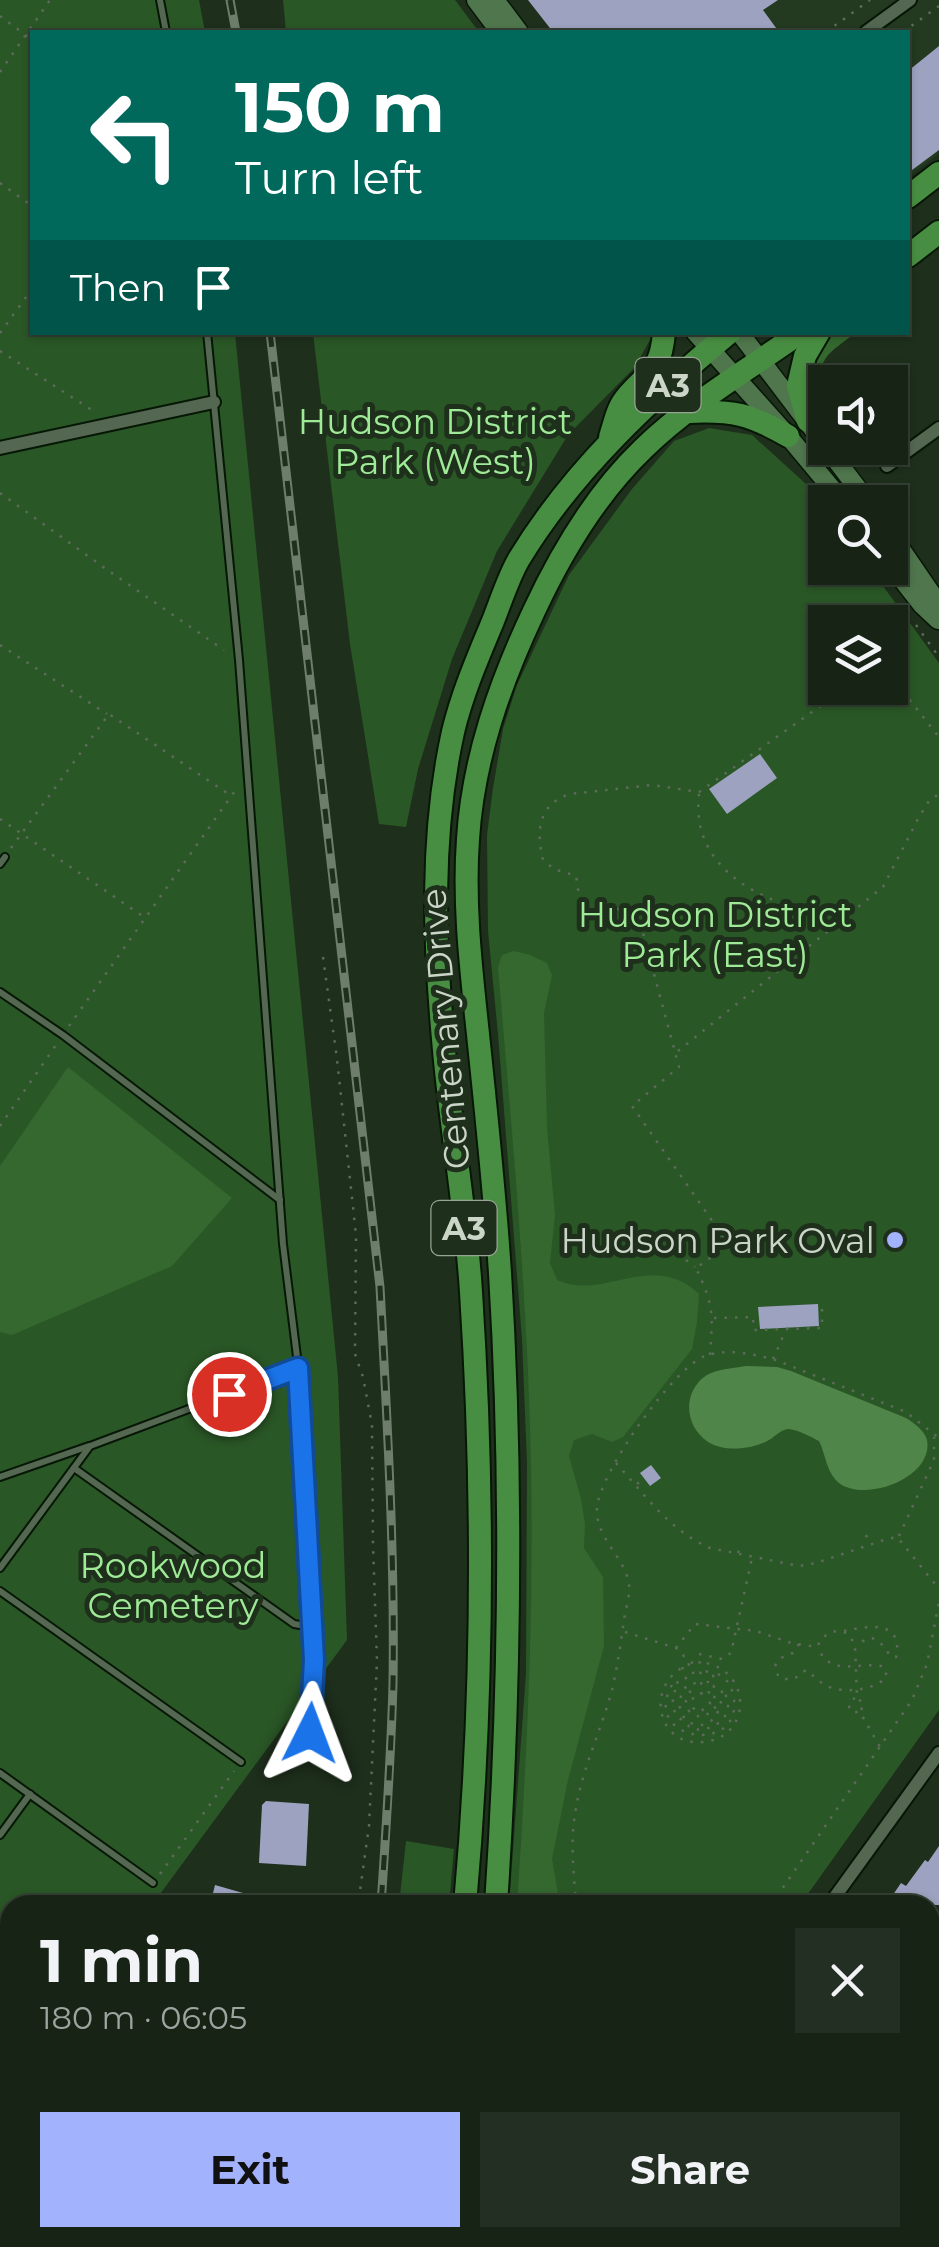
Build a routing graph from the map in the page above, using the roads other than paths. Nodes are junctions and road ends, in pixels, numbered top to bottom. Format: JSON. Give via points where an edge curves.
{"nodes":[{"id":1,"x":160,"y":0,"type":"edge"},
{"id":2,"x":476,"y":0,"type":"edge"},
{"id":3,"x":495,"y":0,"type":"edge"},
{"id":4,"x":910,"y":0,"type":"edge"},
{"id":5,"x":166,"y":30,"type":"edge"},
{"id":6,"x":498,"y":30,"type":"edge"},
{"id":7,"x":518,"y":30,"type":"edge"},
{"id":8,"x":869,"y":30,"type":"edge"},
{"id":9,"x":939,"y":173,"type":"edge"},
{"id":10,"x":910,"y":195,"type":"edge"},
{"id":11,"x":939,"y":232,"type":"edge"},
{"id":12,"x":910,"y":254,"type":"edge"},
{"id":13,"x":206,"y":335,"type":"edge"},
{"id":14,"x":649,"y":335,"type":"edge"},
{"id":15,"x":741,"y":335,"type":"edge"},
{"id":16,"x":797,"y":335,"type":"edge"},
{"id":17,"x":816,"y":335,"type":"edge"},
{"id":18,"x":702,"y":341,"type":"edge"},
{"id":19,"x":760,"y":360,"type":"junction"},
{"id":20,"x":736,"y":378,"type":"junction"},
{"id":21,"x":214,"y":402,"type":"junction"},
{"id":22,"x":686,"y":412,"type":"junction"},
{"id":23,"x":798,"y":428,"type":"junction"},
{"id":24,"x":939,"y":428,"type":"edge"},
{"id":25,"x":808,"y":434,"type":"edge"},
{"id":26,"x":608,"y":441,"type":"junction"},
{"id":27,"x":0,"y":448,"type":"edge"},
{"id":28,"x":887,"y":466,"type":"dead end"},
{"id":29,"x":833,"y":485,"type":"edge"},
{"id":30,"x":908,"y":559,"type":"edge"},
{"id":31,"x":906,"y":585,"type":"edge"},
{"id":32,"x":939,"y":620,"type":"edge"},
{"id":33,"x":0,"y":992,"type":"edge"},
{"id":34,"x":280,"y":1200,"type":"junction"},
{"id":35,"x":298,"y":1368,"type":"junction"},
{"id":36,"x":90,"y":1446,"type":"junction"},
{"id":37,"x":74,"y":1468,"type":"junction"},
{"id":38,"x":0,"y":1477,"type":"edge"},
{"id":39,"x":0,"y":1568,"type":"edge"},
{"id":40,"x":0,"y":1590,"type":"edge"},
{"id":41,"x":312,"y":1628,"type":"junction"},
{"id":42,"x":310,"y":1733,"type":"dead end"},
{"id":43,"x":939,"y":1753,"type":"edge"},
{"id":44,"x":241,"y":1762,"type":"road end"},
{"id":45,"x":0,"y":1773,"type":"edge"},
{"id":46,"x":30,"y":1794,"type":"junction"},
{"id":47,"x":0,"y":1835,"type":"edge"},
{"id":48,"x":153,"y":1883,"type":"road end"},
{"id":49,"x":466,"y":1895,"type":"edge"},
{"id":50,"x":497,"y":1895,"type":"edge"},
{"id":51,"x":837,"y":1895,"type":"edge"}],
"edges":[{"from":1,"to":5,"type":"lane"},
{"from":2,"to":6,"type":"main road"},
{"from":3,"to":7,"type":"main road"},
{"from":4,"to":8,"type":"street"},
{"from":9,"to":10,"type":"highway"},
{"from":11,"to":12,"type":"highway"},
{"from":13,"to":21,"type":"lane"},
{"from":14,"to":26,"type":"highway","via":[[663,347],[654,370],[622,402]]},
{"from":15,"to":19,"type":"main road"},
{"from":16,"to":19,"type":"highway","name":"Centenary Drive","number":"A3"},
{"from":17,"to":23,"type":"highway","via":[[798,386]]},
{"from":18,"to":20,"type":"main road"},
{"from":18,"to":26,"type":"highway","name":"Centenary Drive","number":"A3"},
{"from":19,"to":20,"type":"highway","name":"Centenary Drive","number":"A3"},
{"from":19,"to":23,"type":"main road"},
{"from":20,"to":22,"type":"highway","name":"Centenary Drive","number":"A3"},
{"from":20,"to":23,"type":"main road"},
{"from":21,"to":27,"type":"street"},
{"from":21,"to":34,"type":"lane"},
{"from":22,"to":23,"type":"highway","via":[[739,412]]},
{"from":22,"to":50,"type":"highway","name":"Centenary Drive","number":"A3","via":[[612,482],[545,586],[490,722],[468,836],[470,956],[507,1416],[510,1562]]},
{"from":23,"to":25,"type":"main road"},
{"from":23,"to":29,"type":"main road"},
{"from":24,"to":28,"type":"street"},
{"from":26,"to":49,"type":"highway","name":"Centenary Drive","number":"A3","via":[[516,564],[478,654],[441,795],[435,886],[443,1047],[471,1288],[478,1452]]},
{"from":30,"to":32,"type":"main road","via":[[933,596]]},
{"from":31,"to":32,"type":"main road"},
{"from":33,"to":34,"type":"lane"},
{"from":34,"to":35,"type":"lane"},
{"from":35,"to":36,"type":"lane"},
{"from":35,"to":41,"type":"lane"},
{"from":36,"to":37,"type":"lane"},
{"from":36,"to":38,"type":"lane"},
{"from":37,"to":39,"type":"lane"},
{"from":37,"to":41,"type":"lane","via":[[294,1624]]},
{"from":40,"to":44,"type":"lane"},
{"from":41,"to":42,"type":"lane"},
{"from":43,"to":51,"type":"street"},
{"from":45,"to":46,"type":"lane"},
{"from":46,"to":47,"type":"lane"},
{"from":46,"to":48,"type":"lane"}]}
